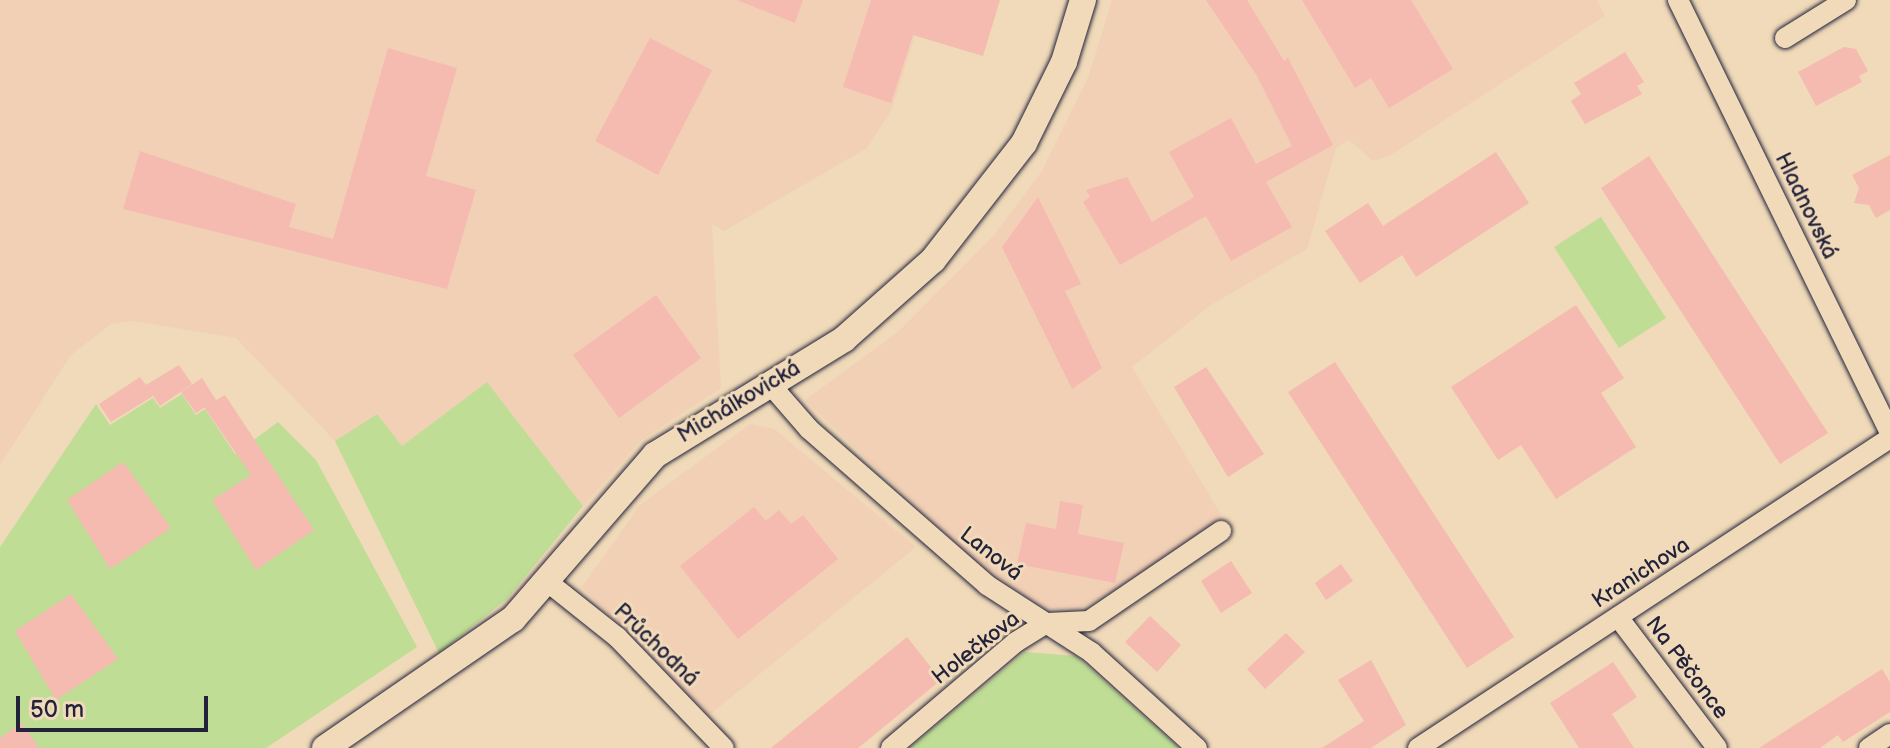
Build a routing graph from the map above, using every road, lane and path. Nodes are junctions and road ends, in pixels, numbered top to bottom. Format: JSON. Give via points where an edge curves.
{"nodes":[{"id":1,"x":1083,"y":0,"type":"edge"},
{"id":2,"x":1678,"y":0,"type":"edge"},
{"id":3,"x":1846,"y":0,"type":"edge"},
{"id":4,"x":1785,"y":38,"type":"dead end"},
{"id":5,"x":769,"y":383,"type":"junction"},
{"id":6,"x":1890,"y":436,"type":"edge"},
{"id":7,"x":1221,"y":531,"type":"dead end"},
{"id":8,"x":549,"y":583,"type":"junction"},
{"id":9,"x":1618,"y":617,"type":"junction"},
{"id":10,"x":1047,"y":623,"type":"junction"},
{"id":11,"x":1890,"y":734,"type":"edge"},
{"id":12,"x":325,"y":748,"type":"edge"},
{"id":13,"x":724,"y":748,"type":"edge"},
{"id":14,"x":891,"y":748,"type":"edge"},
{"id":15,"x":1197,"y":748,"type":"edge"},
{"id":16,"x":1418,"y":748,"type":"edge"},
{"id":17,"x":1717,"y":748,"type":"edge"},
{"id":18,"x":1869,"y":748,"type":"edge"}],
"edges":[{"from":1,"to":5,"type":"street","name":"Michálkovická","via":[[1043,108],[979,208],[865,323]]},
{"from":2,"to":6,"type":"street","name":"Hladnovská"},
{"from":3,"to":4,"type":"street"},
{"from":5,"to":8,"type":"street","name":"Michálkovická","via":[[655,455]]},
{"from":5,"to":10,"type":"street","name":"Lanová","via":[[809,429],[977,577]]},
{"from":6,"to":9,"type":"street","name":"Kranichova"},
{"from":7,"to":10,"type":"street","name":"Holečkova","via":[[1089,621]]},
{"from":8,"to":12,"type":"street","name":"Michálkovická","via":[[489,639]]},
{"from":8,"to":13,"type":"street","name":"Průchodná","via":[[617,637]]},
{"from":9,"to":16,"type":"street","name":"Kranichova"},
{"from":9,"to":17,"type":"street","name":"Na Pěčonce"},
{"from":10,"to":14,"type":"street","name":"Holečkova"},
{"from":10,"to":15,"type":"street","name":"Lanová","via":[[1091,652]]},
{"from":11,"to":18,"type":"street"}]}
